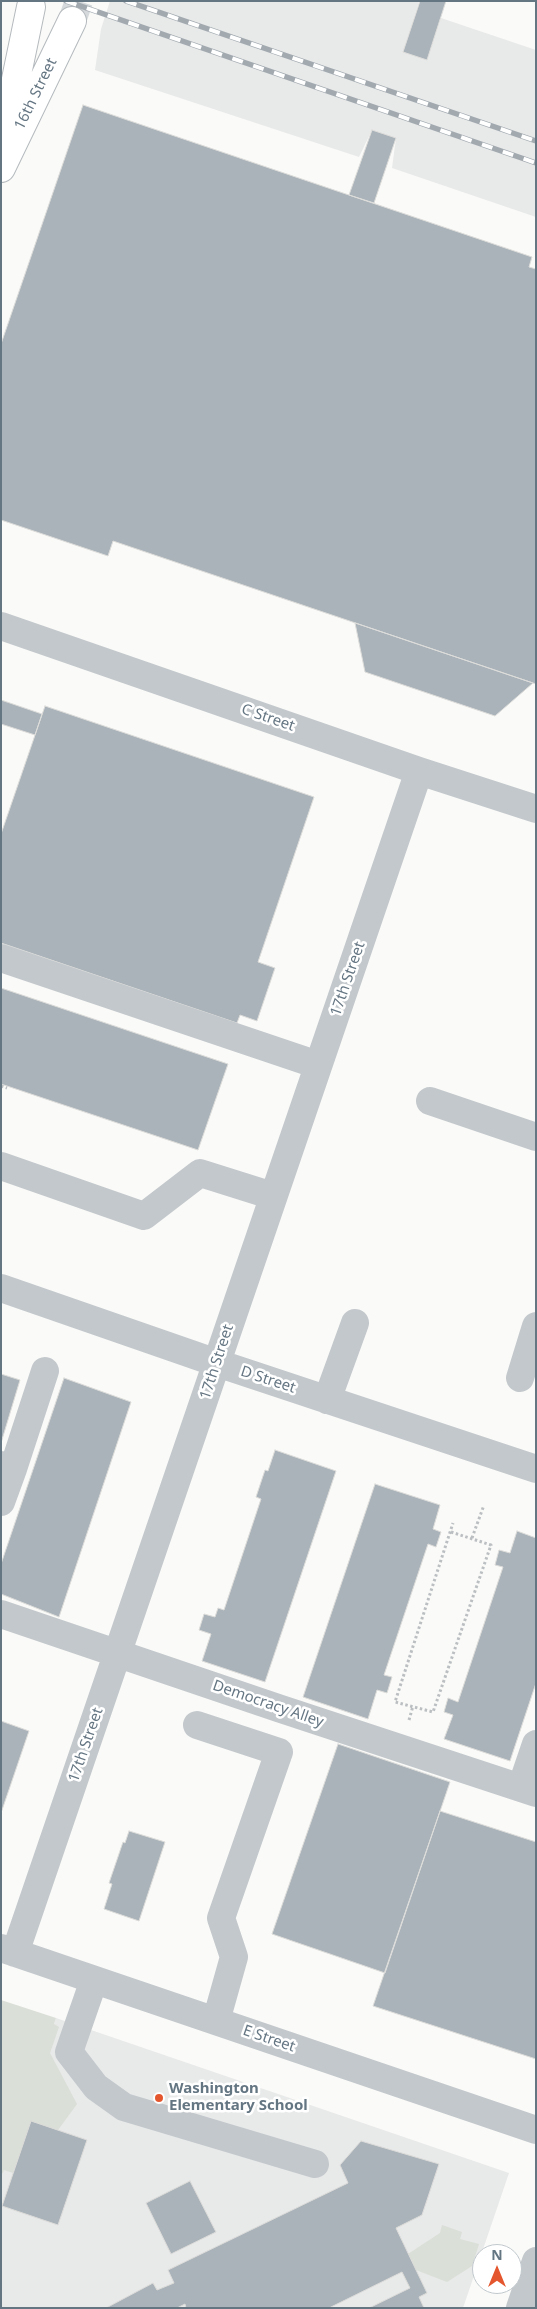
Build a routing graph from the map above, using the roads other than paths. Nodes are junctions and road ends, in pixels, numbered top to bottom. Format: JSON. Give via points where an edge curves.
{"nodes":[{"id":1,"x":32,"y":7,"type":"dead end"},
{"id":2,"x":72,"y":21,"type":"tunnel mouth"},
{"id":3,"x":1,"y":151,"type":"edge"},
{"id":4,"x":1,"y":168,"type":"edge"},
{"id":5,"x":1,"y":626,"type":"edge"},
{"id":6,"x":419,"y":771,"type":"junction"},
{"id":7,"x":536,"y":809,"type":"edge"},
{"id":8,"x":1,"y":958,"type":"edge"},
{"id":9,"x":318,"y":1065,"type":"junction"},
{"id":10,"x":430,"y":1101,"type":"dead end"},
{"id":11,"x":536,"y":1137,"type":"edge"},
{"id":12,"x":1,"y":1166,"type":"edge"},
{"id":13,"x":274,"y":1196,"type":"junction"},
{"id":14,"x":1,"y":1288,"type":"edge"},
{"id":15,"x":355,"y":1323,"type":"dead end"},
{"id":16,"x":536,"y":1326,"type":"edge"},
{"id":17,"x":216,"y":1363,"type":"junction"},
{"id":18,"x":45,"y":1371,"type":"dead end"},
{"id":19,"x":520,"y":1378,"type":"dead end"},
{"id":20,"x":327,"y":1400,"type":"junction"},
{"id":21,"x":7,"y":1467,"type":"edge"},
{"id":22,"x":536,"y":1469,"type":"edge"},
{"id":23,"x":1,"y":1502,"type":"edge"},
{"id":24,"x":1,"y":1614,"type":"edge"},
{"id":25,"x":117,"y":1654,"type":"junction"},
{"id":26,"x":197,"y":1725,"type":"dead end"},
{"id":27,"x":536,"y":1744,"type":"edge"},
{"id":28,"x":528,"y":1790,"type":"edge"},
{"id":29,"x":8,"y":1951,"type":"edge"},
{"id":30,"x":94,"y":1980,"type":"junction"},
{"id":31,"x":216,"y":2021,"type":"junction"},
{"id":32,"x":536,"y":2130,"type":"edge"},
{"id":33,"x":315,"y":2164,"type":"dead end"},
{"id":34,"x":536,"y":2261,"type":"edge"},
{"id":35,"x":520,"y":2308,"type":"edge"}],
"edges":[{"from":1,"to":3,"type":"main road","name":"16th Street"},
{"from":2,"to":4,"type":"main road","name":"16th Street"},
{"from":5,"to":6,"type":"street","name":"C Street"},
{"from":6,"to":7,"type":"street","name":"C Street"},
{"from":6,"to":9,"type":"street","name":"17th Street"},
{"from":8,"to":9,"type":"street"},
{"from":9,"to":13,"type":"street","name":"17th Street"},
{"from":10,"to":11,"type":"street"},
{"from":12,"to":13,"type":"street","via":[[144,1216],[200,1173]]},
{"from":13,"to":17,"type":"street","name":"17th Street"},
{"from":14,"to":17,"type":"street","name":"D Street"},
{"from":15,"to":20,"type":"street"},
{"from":16,"to":19,"type":"street"},
{"from":17,"to":20,"type":"street","name":"D Street"},
{"from":17,"to":25,"type":"street","name":"17th Street"},
{"from":18,"to":21,"type":"street"},
{"from":20,"to":22,"type":"street","name":"D Street"},
{"from":21,"to":23,"type":"street"},
{"from":24,"to":25,"type":"street","name":"Democracy Alley"},
{"from":25,"to":28,"type":"street","name":"Democracy Alley"},
{"from":25,"to":29,"type":"street","name":"17th Street"},
{"from":26,"to":31,"type":"street","via":[[278,1752],[221,1918],[234,1957]]},
{"from":27,"to":28,"type":"street"},
{"from":29,"to":30,"type":"street","name":"E Street"},
{"from":30,"to":31,"type":"street","name":"E Street"},
{"from":30,"to":33,"type":"street","via":[[69,2052],[96,2087],[124,2107]]},
{"from":31,"to":32,"type":"street","name":"E Street"},
{"from":34,"to":35,"type":"street"}]}
